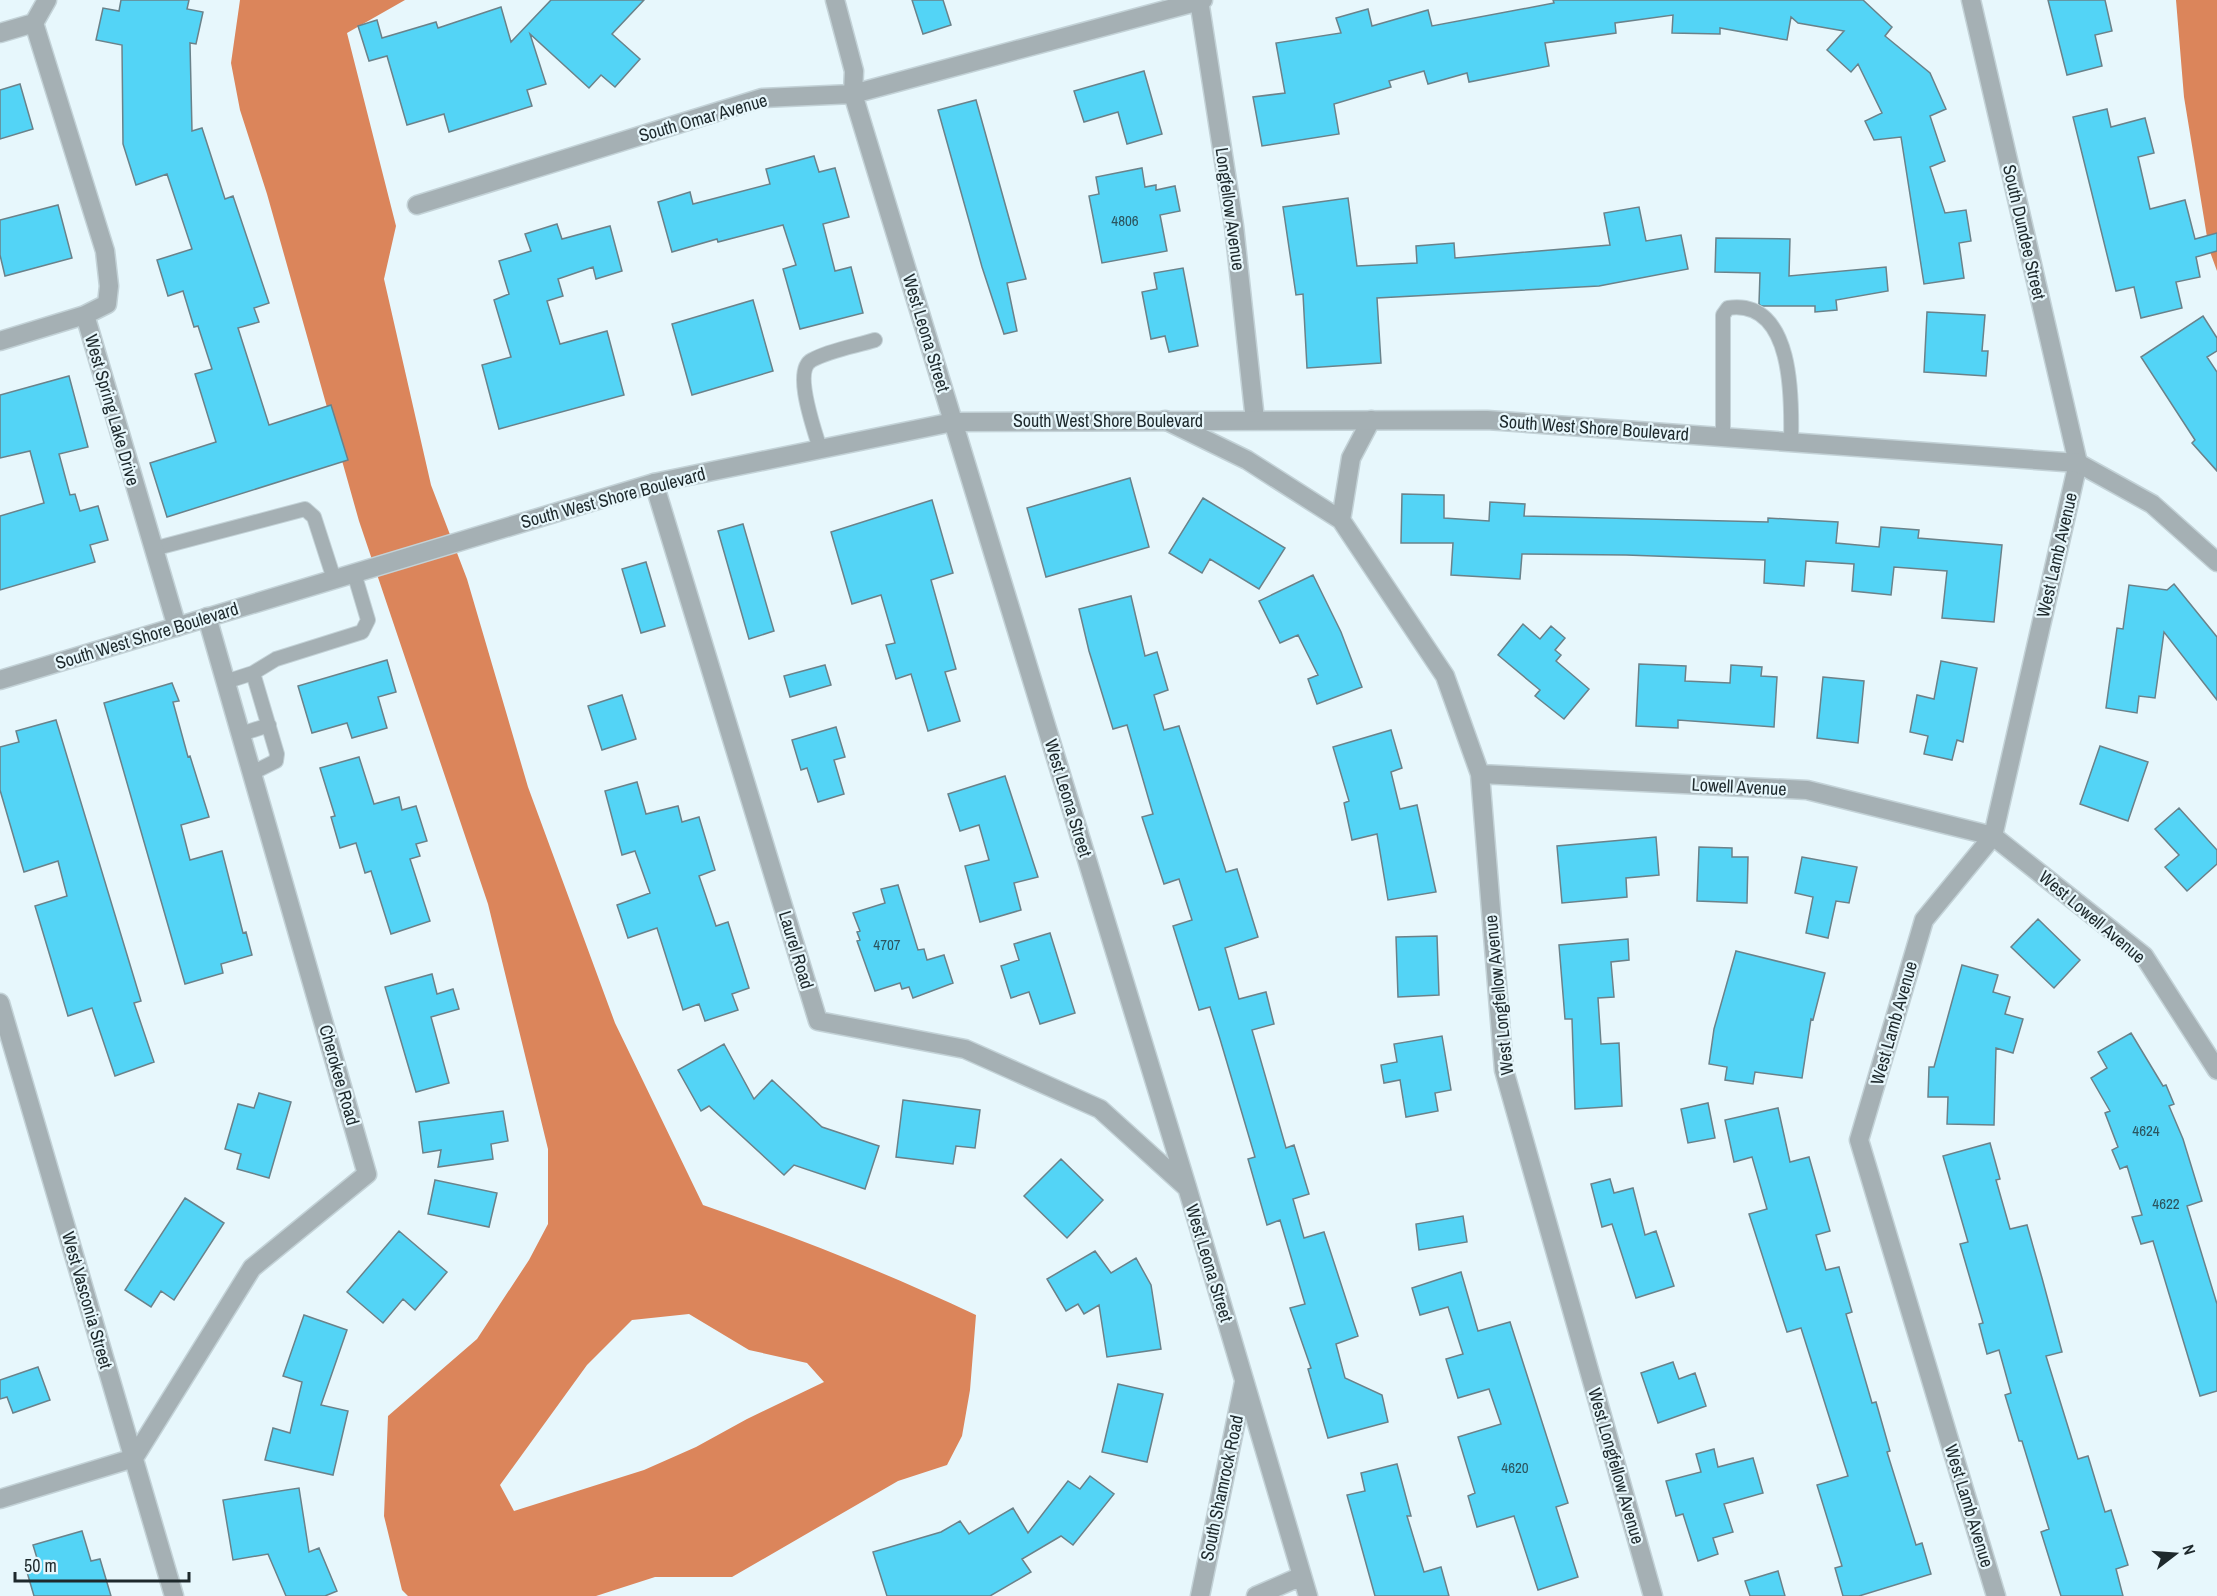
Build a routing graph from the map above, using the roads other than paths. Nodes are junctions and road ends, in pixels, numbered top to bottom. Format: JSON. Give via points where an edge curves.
{"nodes":[{"id":1,"x":47,"y":0,"type":"edge"},
{"id":2,"x":835,"y":0,"type":"edge"},
{"id":3,"x":1200,"y":0,"type":"edge"},
{"id":4,"x":1971,"y":0,"type":"edge"},
{"id":5,"x":34,"y":23,"type":"junction"},
{"id":6,"x":0,"y":33,"type":"edge"},
{"id":7,"x":853,"y":94,"type":"junction"},
{"id":8,"x":417,"y":205,"type":"dead end"},
{"id":9,"x":85,"y":315,"type":"junction"},
{"id":10,"x":875,"y":339,"type":"dead end"},
{"id":11,"x":0,"y":341,"type":"edge"},
{"id":12,"x":1165,"y":420,"type":"junction"},
{"id":13,"x":1255,"y":420,"type":"junction"},
{"id":14,"x":1371,"y":420,"type":"junction"},
{"id":15,"x":952,"y":422,"type":"junction"},
{"id":16,"x":1723,"y":437,"type":"junction"},
{"id":17,"x":1791,"y":442,"type":"junction"},
{"id":18,"x":820,"y":449,"type":"junction"},
{"id":19,"x":2078,"y":463,"type":"junction"},
{"id":20,"x":654,"y":483,"type":"junction"},
{"id":21,"x":1341,"y":520,"type":"junction"},
{"id":22,"x":153,"y":549,"type":"junction"},
{"id":23,"x":2217,"y":562,"type":"edge"},
{"id":24,"x":354,"y":573,"type":"junction"},
{"id":25,"x":334,"y":579,"type":"junction"},
{"id":26,"x":207,"y":617,"type":"junction"},
{"id":27,"x":177,"y":627,"type":"junction"},
{"id":28,"x":253,"y":673,"type":"junction"},
{"id":29,"x":0,"y":680,"type":"edge"},
{"id":30,"x":225,"y":682,"type":"junction"},
{"id":31,"x":269,"y":725,"type":"junction"},
{"id":32,"x":241,"y":734,"type":"junction"},
{"id":33,"x":252,"y":773,"type":"junction"},
{"id":34,"x":1480,"y":774,"type":"junction"},
{"id":35,"x":1993,"y":836,"type":"junction"},
{"id":36,"x":0,"y":1003,"type":"edge"},
{"id":37,"x":2217,"y":1070,"type":"edge"},
{"id":38,"x":1186,"y":1187,"type":"junction"},
{"id":39,"x":1245,"y":1380,"type":"junction"},
{"id":40,"x":134,"y":1458,"type":"junction"},
{"id":41,"x":0,"y":1499,"type":"edge"},
{"id":42,"x":1302,"y":1576,"type":"junction"},
{"id":43,"x":174,"y":1596,"type":"edge"},
{"id":44,"x":1200,"y":1596,"type":"edge"},
{"id":45,"x":1256,"y":1596,"type":"edge"},
{"id":46,"x":1308,"y":1596,"type":"edge"},
{"id":47,"x":1653,"y":1596,"type":"edge"},
{"id":48,"x":1996,"y":1596,"type":"edge"}],
"edges":[{"from":1,"to":5,"type":"street"},
{"from":2,"to":7,"type":"street","name":"West Leona Street","via":[[854,71]]},
{"from":3,"to":7,"type":"street","name":"South Omar Avenue"},
{"from":3,"to":13,"type":"street","name":"Longfellow Avenue","via":[[1234,226]]},
{"from":4,"to":19,"type":"street","name":"South Dundee Street"},
{"from":5,"to":6,"type":"street"},
{"from":5,"to":9,"type":"street","name":"West Spring Lake Drive","via":[[105,251],[107,304]]},
{"from":7,"to":8,"type":"street","name":"South Omar Avenue","via":[[762,98]]},
{"from":7,"to":15,"type":"street","name":"West Leona Street"},
{"from":9,"to":11,"type":"street"},
{"from":9,"to":22,"type":"street","name":"West Spring Lake Drive"},
{"from":10,"to":18,"type":"lane","via":[[810,360],[803,371]]},
{"from":12,"to":13,"type":"street","name":"South West Shore Boulevard"},
{"from":12,"to":15,"type":"street","name":"South West Shore Boulevard"},
{"from":12,"to":21,"type":"street","name":"West Longfellow Avenue","via":[[1247,460]]},
{"from":13,"to":14,"type":"street","name":"South West Shore Boulevard"},
{"from":14,"to":16,"type":"street","name":"South West Shore Boulevard","via":[[1487,420]]},
{"from":14,"to":21,"type":"street","via":[[1351,459]]},
{"from":15,"to":18,"type":"street","name":"South West Shore Boulevard"},
{"from":15,"to":38,"type":"street","name":"West Leona Street"},
{"from":16,"to":17,"type":"street","name":"South West Shore Boulevard"},
{"from":16,"to":17,"type":"lane","via":[[1723,315],[1728,308],[1741,306],[1765,318],[1785,351],[1792,399]]},
{"from":17,"to":19,"type":"street","name":"South West Shore Boulevard"},
{"from":18,"to":20,"type":"street","name":"South West Shore Boulevard"},
{"from":19,"to":23,"type":"street","name":"South West Shore Boulevard","via":[[2152,504]]},
{"from":19,"to":35,"type":"street","name":"West Lamb Avenue"},
{"from":20,"to":24,"type":"street","name":"South West Shore Boulevard"},
{"from":20,"to":38,"type":"street","name":"Laurel Road","via":[[818,1021],[965,1049],[1100,1109]]},
{"from":21,"to":34,"type":"street","name":"West Longfellow Avenue","via":[[1445,676]]},
{"from":22,"to":25,"type":"lane","via":[[305,509],[314,517]]},
{"from":22,"to":27,"type":"street","name":"West Spring Lake Drive"},
{"from":24,"to":25,"type":"street","name":"South West Shore Boulevard"},
{"from":24,"to":28,"type":"lane","via":[[368,620],[362,632],[276,659]]},
{"from":25,"to":26,"type":"street","name":"South West Shore Boulevard"},
{"from":26,"to":27,"type":"street","name":"South West Shore Boulevard"},
{"from":26,"to":30,"type":"street","name":"Cherokee Road"},
{"from":27,"to":29,"type":"street","name":"South West Shore Boulevard"},
{"from":28,"to":30,"type":"lane"},
{"from":28,"to":31,"type":"lane"},
{"from":30,"to":32,"type":"street","name":"Cherokee Road"},
{"from":31,"to":32,"type":"lane"},
{"from":31,"to":33,"type":"lane","via":[[276,761]]},
{"from":32,"to":33,"type":"street","name":"Cherokee Road"},
{"from":33,"to":40,"type":"street","name":"Cherokee Road","via":[[367,1174],[252,1268]]},
{"from":34,"to":35,"type":"street","name":"Lowell Avenue","via":[[1807,790]]},
{"from":34,"to":47,"type":"street","name":"West Longfellow Avenue","via":[[1504,1070]]},
{"from":35,"to":37,"type":"street","name":"West Lowell Avenue","via":[[2144,956]]},
{"from":35,"to":48,"type":"street","name":"West Lamb Avenue","via":[[1924,920],[1859,1140]]},
{"from":36,"to":40,"type":"street","name":"West Vasconia Street"},
{"from":38,"to":39,"type":"street","name":"West Leona Street"},
{"from":39,"to":42,"type":"street","name":"West Leona Street"},
{"from":39,"to":44,"type":"street","name":"South Shamrock Road"},
{"from":40,"to":41,"type":"street"},
{"from":40,"to":43,"type":"street","name":"West Vasconia Street"},
{"from":42,"to":45,"type":"street"},
{"from":42,"to":46,"type":"street","name":"West Leona Street"}]}
